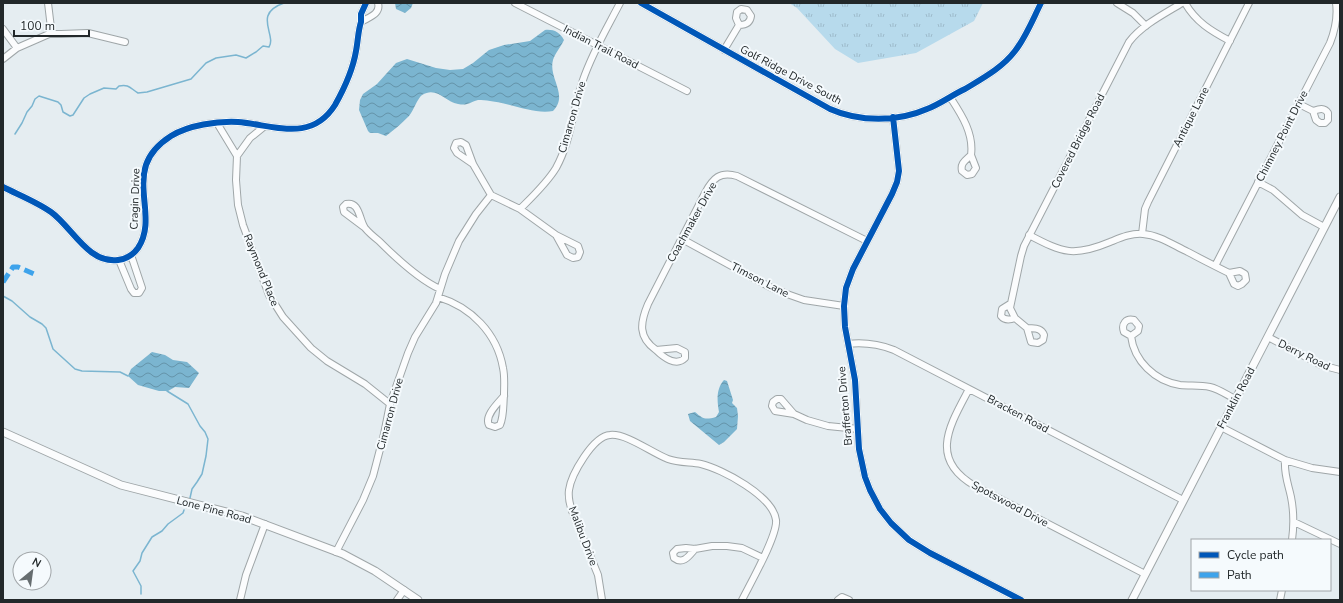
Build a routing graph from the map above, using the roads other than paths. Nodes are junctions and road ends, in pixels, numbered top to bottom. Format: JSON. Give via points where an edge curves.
{"nodes":[{"id":1,"x":48,"y":3,"type":"edge"},
{"id":2,"x":366,"y":3,"type":"edge"},
{"id":3,"x":378,"y":3,"type":"edge"},
{"id":4,"x":515,"y":3,"type":"edge"},
{"id":5,"x":620,"y":3,"type":"edge"},
{"id":6,"x":641,"y":3,"type":"edge"},
{"id":7,"x":1041,"y":3,"type":"edge"},
{"id":8,"x":1118,"y":3,"type":"edge"},
{"id":9,"x":1182,"y":3,"type":"edge"},
{"id":10,"x":1185,"y":3,"type":"edge"},
{"id":11,"x":1249,"y":3,"type":"edge"},
{"id":12,"x":1336,"y":3,"type":"edge"},
{"id":13,"x":361,"y":22,"type":"junction"},
{"id":14,"x":739,"y":25,"type":"dead end"},
{"id":15,"x":1338,"y":25,"type":"edge"},
{"id":16,"x":1146,"y":26,"type":"junction"},
{"id":17,"x":3,"y":29,"type":"edge"},
{"id":18,"x":49,"y":34,"type":"junction"},
{"id":19,"x":1230,"y":41,"type":"junction"},
{"id":20,"x":125,"y":42,"type":"dead end"},
{"id":21,"x":598,"y":46,"type":"junction"},
{"id":22,"x":17,"y":48,"type":"junction"},
{"id":23,"x":724,"y":50,"type":"junction"},
{"id":24,"x":3,"y":59,"type":"edge"},
{"id":25,"x":687,"y":91,"type":"dead end"},
{"id":26,"x":950,"y":97,"type":"junction"},
{"id":27,"x":1298,"y":104,"type":"junction"},
{"id":28,"x":1313,"y":111,"type":"dead end"},
{"id":29,"x":894,"y":117,"type":"junction"},
{"id":30,"x":217,"y":123,"type":"junction"},
{"id":31,"x":265,"y":126,"type":"junction"},
{"id":32,"x":971,"y":155,"type":"dead end"},
{"id":33,"x":237,"y":156,"type":"junction"},
{"id":34,"x":473,"y":164,"type":"dead end"},
{"id":35,"x":1258,"y":182,"type":"junction"},
{"id":36,"x":3,"y":187,"type":"edge"},
{"id":37,"x":491,"y":195,"type":"junction"},
{"id":38,"x":1340,"y":197,"type":"edge"},
{"id":39,"x":520,"y":209,"type":"junction"},
{"id":40,"x":364,"y":227,"type":"dead end"},
{"id":41,"x":1324,"y":227,"type":"junction"},
{"id":42,"x":1142,"y":234,"type":"junction"},
{"id":43,"x":556,"y":235,"type":"dead end"},
{"id":44,"x":1030,"y":235,"type":"junction"},
{"id":45,"x":682,"y":239,"type":"junction"},
{"id":46,"x":867,"y":241,"type":"junction"},
{"id":47,"x":131,"y":255,"type":"junction"},
{"id":48,"x":119,"y":260,"type":"junction"},
{"id":49,"x":1215,"y":266,"type":"junction"},
{"id":50,"x":1229,"y":273,"type":"dead end"},
{"id":51,"x":440,"y":289,"type":"junction"},
{"id":52,"x":438,"y":297,"type":"junction"},
{"id":53,"x":1010,"y":304,"type":"junction"},
{"id":54,"x":844,"y":306,"type":"junction"},
{"id":55,"x":1014,"y":318,"type":"junction"},
{"id":56,"x":1027,"y":328,"type":"dead end"},
{"id":57,"x":1131,"y":336,"type":"dead end"},
{"id":58,"x":1268,"y":337,"type":"junction"},
{"id":59,"x":848,"y":344,"type":"junction"},
{"id":60,"x":656,"y":350,"type":"dead end"},
{"id":61,"x":1340,"y":370,"type":"edge"},
{"id":62,"x":969,"y":389,"type":"junction"},
{"id":63,"x":504,"y":396,"type":"junction"},
{"id":64,"x":1236,"y":399,"type":"junction"},
{"id":65,"x":390,"y":404,"type":"junction"},
{"id":66,"x":794,"y":414,"type":"dead end"},
{"id":67,"x":1221,"y":427,"type":"junction"},
{"id":68,"x":858,"y":428,"type":"junction"},
{"id":69,"x":3,"y":432,"type":"edge"},
{"id":70,"x":1285,"y":460,"type":"junction"},
{"id":71,"x":1340,"y":472,"type":"edge"},
{"id":72,"x":1183,"y":500,"type":"junction"},
{"id":73,"x":1294,"y":522,"type":"junction"},
{"id":74,"x":265,"y":524,"type":"junction"},
{"id":75,"x":1292,"y":539,"type":"edge"},
{"id":76,"x":1330,"y":539,"type":"edge"},
{"id":77,"x":695,"y":549,"type":"dead end"},
{"id":78,"x":336,"y":552,"type":"junction"},
{"id":79,"x":763,"y":558,"type":"junction"},
{"id":80,"x":1145,"y":574,"type":"junction"},
{"id":81,"x":404,"y":590,"type":"junction"},
{"id":82,"x":240,"y":600,"type":"edge"},
{"id":83,"x":397,"y":600,"type":"edge"},
{"id":84,"x":418,"y":600,"type":"edge"},
{"id":85,"x":602,"y":600,"type":"edge"},
{"id":86,"x":742,"y":600,"type":"edge"},
{"id":87,"x":838,"y":600,"type":"edge"},
{"id":88,"x":849,"y":600,"type":"edge"},
{"id":89,"x":1021,"y":600,"type":"edge"},
{"id":90,"x":1133,"y":600,"type":"edge"}],
"edges":[{"from":1,"to":18,"type":"street","via":[[51,28]]},
{"from":2,"to":13,"type":"street","name":"Cragin Drive","via":[[361,14]]},
{"from":3,"to":13,"type":"street","via":[[376,13]]},
{"from":4,"to":21,"type":"street","name":"Indian Trail Road"},
{"from":5,"to":21,"type":"street","name":"Cimarron Drive"},
{"from":6,"to":23,"type":"street","name":"Golf Ridge Drive South"},
{"from":7,"to":26,"type":"street","name":"Golf Ridge Drive South","via":[[1020,44],[1009,58],[990,74]]},
{"from":8,"to":16,"type":"street","via":[[1130,10]]},
{"from":9,"to":16,"type":"street","name":"Covered Bridge Road"},
{"from":10,"to":19,"type":"street","via":[[1201,23]]},
{"from":11,"to":19,"type":"street","name":"Antique Lane"},
{"from":12,"to":15,"type":"street","name":"Chimney Point Drive"},
{"from":13,"to":31,"type":"street","name":"Cragin Drive","via":[[352,66],[339,98],[326,116],[314,125],[299,129]]},
{"from":14,"to":23,"type":"street"},
{"from":15,"to":27,"type":"street","name":"Chimney Point Drive"},
{"from":16,"to":44,"type":"street","name":"Covered Bridge Road","via":[[1126,47]]},
{"from":17,"to":22,"type":"street"},
{"from":18,"to":20,"type":"street","via":[[88,33]]},
{"from":18,"to":22,"type":"street"},
{"from":19,"to":42,"type":"street","name":"Antique Lane","via":[[1148,202]]},
{"from":21,"to":25,"type":"street","name":"Indian Trail Road"},
{"from":21,"to":39,"type":"street","name":"Cimarron Drive","via":[[583,80],[569,135],[559,162]]},
{"from":22,"to":24,"type":"street"},
{"from":23,"to":29,"type":"street","name":"Golf Ridge Drive South","via":[[835,111],[860,117]]},
{"from":26,"to":29,"type":"street","name":"Golf Ridge Drive South","via":[[928,109]]},
{"from":26,"to":32,"type":"street","via":[[968,129],[972,143]]},
{"from":27,"to":28,"type":"street"},
{"from":27,"to":35,"type":"street","name":"Chimney Point Drive"},
{"from":29,"to":46,"type":"street","name":"Brafferton Drive","via":[[898,177],[892,194]]},
{"from":30,"to":31,"type":"street","name":"Cragin Drive","via":[[236,122]]},
{"from":30,"to":33,"type":"street"},
{"from":30,"to":47,"type":"street","name":"Cragin Drive","via":[[177,133],[162,142],[150,156],[144,175],[145,230],[141,242]]},
{"from":31,"to":33,"type":"street","via":[[250,138]]},
{"from":33,"to":65,"type":"street","name":"Raymond Place","via":[[240,216],[272,301],[296,333],[319,354]]},
{"from":34,"to":37,"type":"street"},
{"from":35,"to":41,"type":"street","via":[[1273,190],[1302,215]]},
{"from":35,"to":49,"type":"street","name":"Chimney Point Drive"},
{"from":36,"to":48,"type":"street","via":[[53,213],[87,249],[98,256],[107,260]]},
{"from":37,"to":39,"type":"street"},
{"from":37,"to":51,"type":"street","name":"Cimarron Drive","via":[[459,241]]},
{"from":38,"to":41,"type":"street","name":"Franklin Road"},
{"from":39,"to":43,"type":"street"},
{"from":40,"to":51,"type":"street","via":[[418,275]]},
{"from":41,"to":58,"type":"street","name":"Franklin Road"},
{"from":42,"to":44,"type":"street","via":[[1127,236],[1076,252],[1058,249]]},
{"from":42,"to":49,"type":"street","via":[[1159,238]]},
{"from":44,"to":53,"type":"street","name":"Covered Bridge Road","via":[[1021,256]]},
{"from":45,"to":46,"type":"street","name":"Coachmaker Drive","via":[[711,183],[718,177],[732,174]]},
{"from":45,"to":54,"type":"street","name":"Timson Lane","via":[[770,287],[804,300]]},
{"from":45,"to":60,"type":"street","name":"Coachmaker Drive","via":[[643,318],[643,335]]},
{"from":46,"to":54,"type":"street","name":"Brafferton Drive","via":[[846,288]]},
{"from":47,"to":48,"type":"street"},
{"from":47,"to":48,"type":"street","via":[[142,288],[139,293],[134,293],[131,289]]},
{"from":49,"to":50,"type":"street"},
{"from":51,"to":52,"type":"street","name":"Cimarron Drive"},
{"from":52,"to":63,"type":"street","via":[[462,307],[486,330],[502,363]]},
{"from":52,"to":65,"type":"street","name":"Cimarron Drive","via":[[411,345]]},
{"from":53,"to":55,"type":"street","name":"Covered Bridge Road"},
{"from":53,"to":55,"type":"street","name":"Covered Bridge Road","via":[[1002,309],[1001,316],[1008,320]]},
{"from":54,"to":59,"type":"street","name":"Brafferton Drive"},
{"from":55,"to":56,"type":"street","name":"Covered Bridge Road"},
{"from":57,"to":64,"type":"street","via":[[1136,355],[1158,376],[1178,384],[1214,388]]},
{"from":58,"to":61,"type":"street","name":"Derry Road","via":[[1321,365]]},
{"from":58,"to":64,"type":"street","name":"Franklin Road"},
{"from":59,"to":62,"type":"street","name":"Bracken Road","via":[[884,346]]},
{"from":59,"to":68,"type":"street","name":"Brafferton Drive","via":[[856,390]]},
{"from":62,"to":72,"type":"street","name":"Bracken Road"},
{"from":62,"to":80,"type":"street","name":"Spotswood Drive","via":[[952,422],[948,440],[947,450],[958,473],[978,488]]},
{"from":63,"to":63,"type":"street","via":[[501,423],[497,427],[489,426],[490,415]]},
{"from":64,"to":67,"type":"street","name":"Franklin Road"},
{"from":65,"to":78,"type":"street","name":"Cimarron Drive","via":[[371,481]]},
{"from":66,"to":68,"type":"street","via":[[828,426]]},
{"from":67,"to":70,"type":"street"},
{"from":67,"to":72,"type":"street","name":"Franklin Road"},
{"from":68,"to":89,"type":"street","name":"Brafferton Drive","via":[[861,462],[867,484],[880,509],[891,523],[916,544]]},
{"from":69,"to":74,"type":"street","name":"Lone Pine Road","via":[[121,485]]},
{"from":70,"to":71,"type":"street","via":[[1312,468]]},
{"from":70,"to":73,"type":"street","via":[[1284,472],[1291,496]]},
{"from":72,"to":80,"type":"street","name":"Franklin Road"},
{"from":73,"to":75,"type":"street"},
{"from":73,"to":76,"type":"street"},
{"from":74,"to":78,"type":"street","name":"Lone Pine Road"},
{"from":74,"to":82,"type":"street","via":[[246,575]]},
{"from":77,"to":79,"type":"street","via":[[727,546],[742,548]]},
{"from":78,"to":81,"type":"street","name":"Lone Pine Road","via":[[366,566]]},
{"from":79,"to":85,"type":"street","name":"Malibu Drive","via":[[775,532],[776,519],[771,508],[754,492],[735,478],[712,467],[670,460],[622,437],[608,435],[598,440],[587,453],[569,491],[572,511],[598,575]]},
{"from":79,"to":86,"type":"street","name":"Malibu Drive"},
{"from":80,"to":90,"type":"street","name":"Franklin Road"},
{"from":81,"to":83,"type":"street"},
{"from":81,"to":84,"type":"street","name":"Lone Pine Road"},
{"from":87,"to":88,"type":"street","via":[[842,597]]}]}
